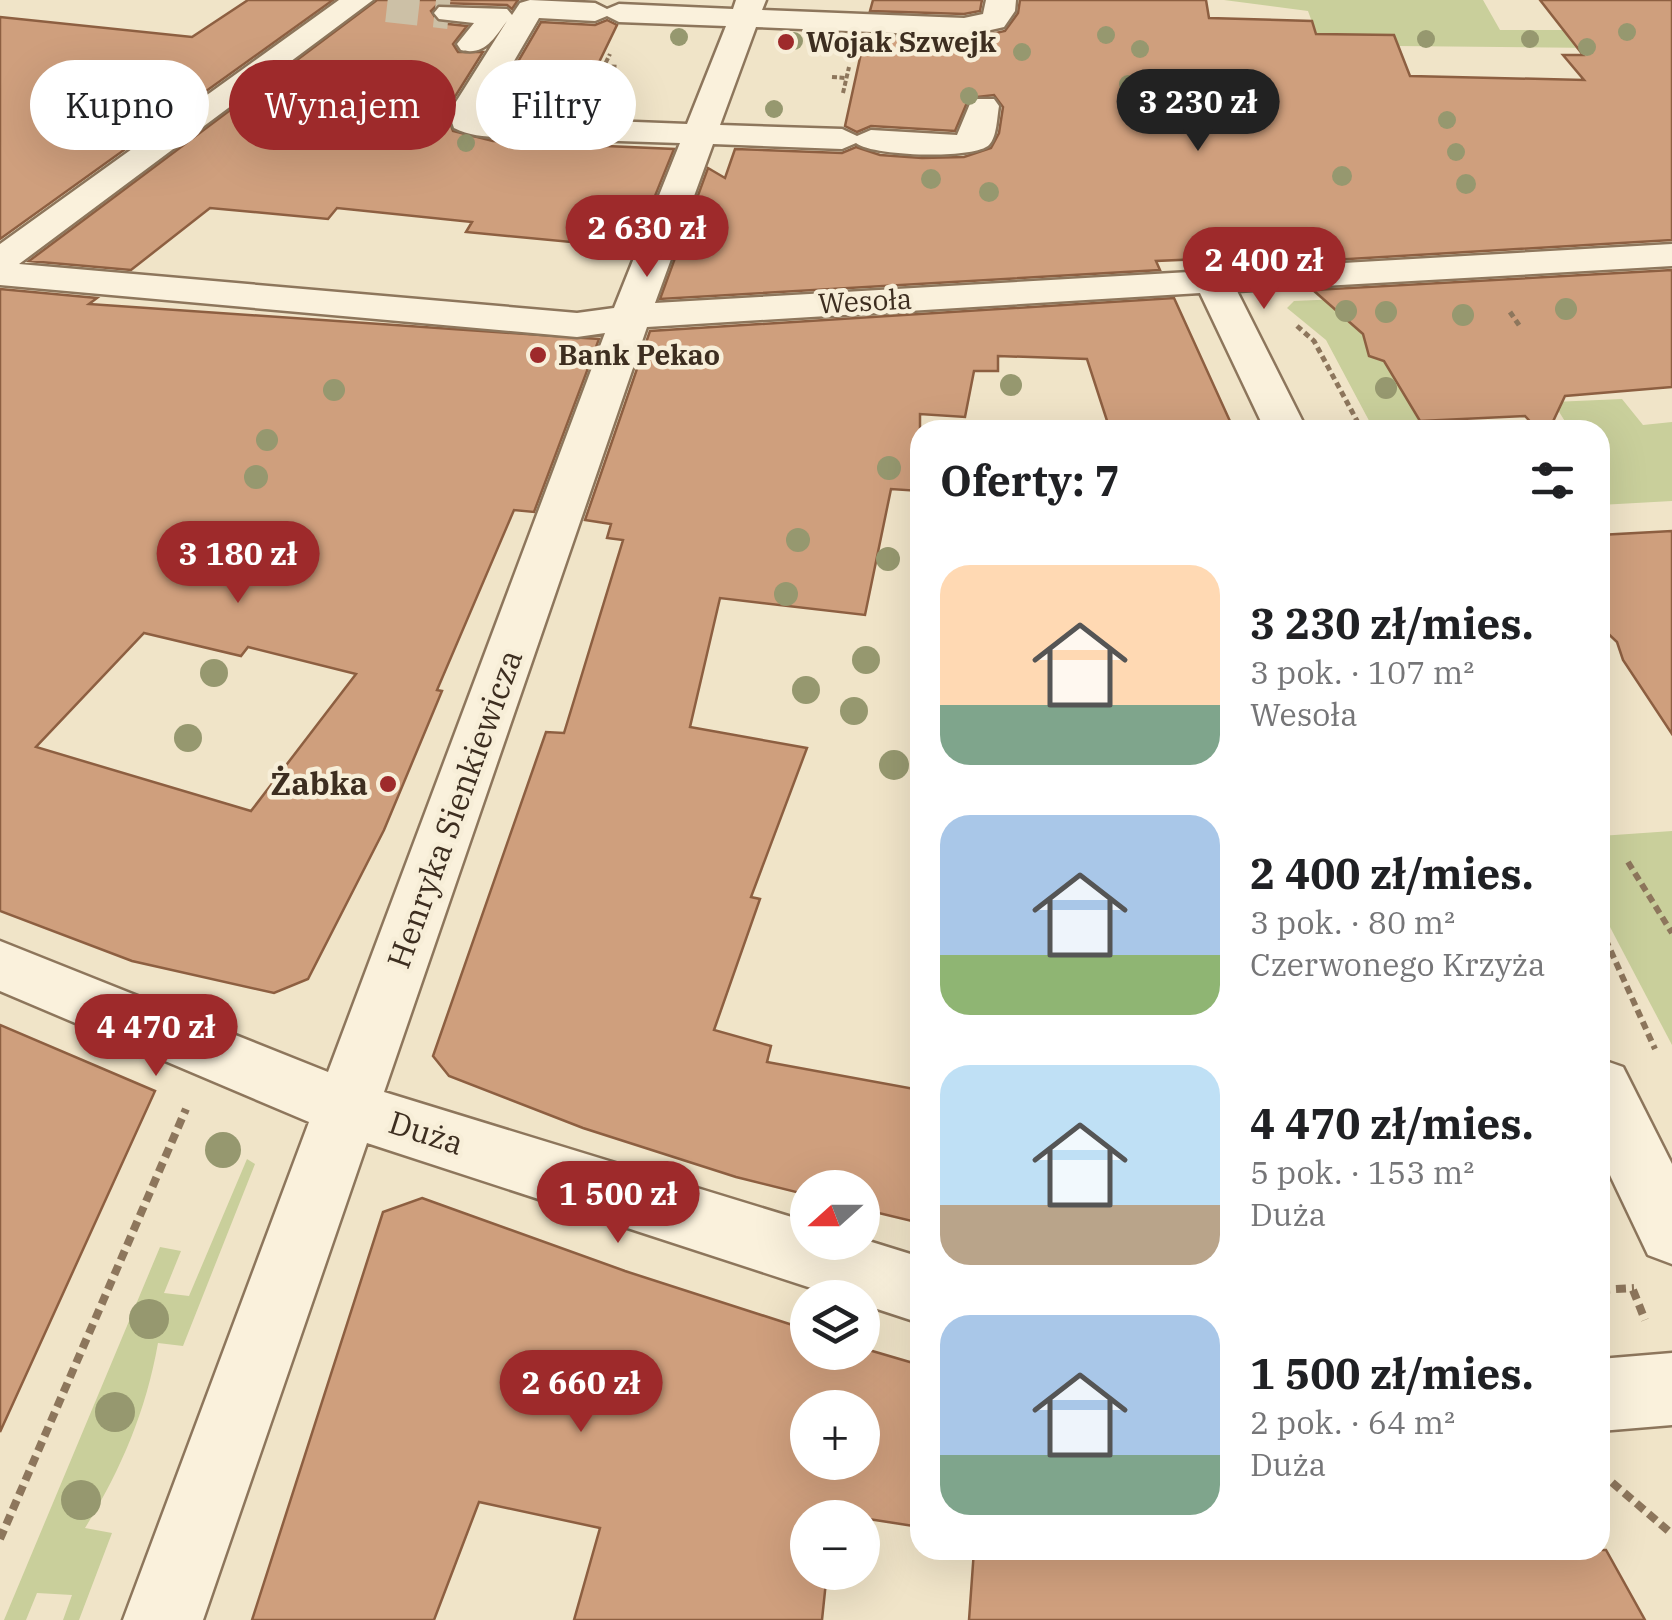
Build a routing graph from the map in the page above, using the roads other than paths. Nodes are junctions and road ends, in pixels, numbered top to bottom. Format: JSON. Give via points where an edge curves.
{"nodes":[{"id":1,"x":1000,"y":0,"type":"edge"},
{"id":2,"x":367,"y":2,"type":"edge"},
{"id":3,"x":747,"y":9,"type":"edge"},
{"id":4,"x":449,"y":13,"type":"tunnel mouth"},
{"id":5,"x":472,"y":44,"type":"dead end"},
{"id":6,"x":982,"y":106,"type":"dead end"},
{"id":7,"x":701,"y":134,"type":"junction"},
{"id":8,"x":1672,"y":255,"type":"edge"},
{"id":9,"x":0,"y":261,"type":"edge"},
{"id":10,"x":0,"y":274,"type":"edge"},
{"id":11,"x":1213,"y":280,"type":"junction"},
{"id":12,"x":631,"y":319,"type":"junction"},
{"id":13,"x":1281,"y":420,"type":"edge"},
{"id":14,"x":0,"y":965,"type":"edge"},
{"id":15,"x":1610,"y":1106,"type":"edge"},
{"id":16,"x":346,"y":1108,"type":"junction"},
{"id":17,"x":1672,"y":1233,"type":"edge"},
{"id":18,"x":910,"y":1287,"type":"edge"},
{"id":19,"x":1661,"y":1363,"type":"edge"},
{"id":20,"x":1610,"y":1390,"type":"edge"},
{"id":21,"x":163,"y":1620,"type":"edge"}],
"edges":[{"from":1,"to":3,"type":"street","via":[[998,16],[976,26]]},
{"from":2,"to":9,"type":"street"},
{"from":3,"to":7,"type":"street","name":"Henryka Sienkiewicza"},
{"from":3,"to":7,"type":"street","via":[[530,9],[464,113],[476,126]]},
{"from":4,"to":5,"type":"street","via":[[496,15]]},
{"from":6,"to":7,"type":"street","via":[[976,139],[962,145]]},
{"from":7,"to":12,"type":"street","name":"Henryka Sienkiewicza"},
{"from":8,"to":11,"type":"street","name":"Wesoła"},
{"from":10,"to":12,"type":"street","name":"Wesoła","via":[[577,325]]},
{"from":11,"to":12,"type":"street","name":"Wesoła"},
{"from":11,"to":13,"type":"street"},
{"from":12,"to":16,"type":"street","name":"Henryka Sienkiewicza"},
{"from":14,"to":16,"type":"street","name":"Duża"},
{"from":15,"to":17,"type":"street"},
{"from":16,"to":18,"type":"street","name":"Duża"},
{"from":16,"to":21,"type":"street","name":"Henryka Sienkiewicza"},
{"from":19,"to":20,"type":"street"}]}
